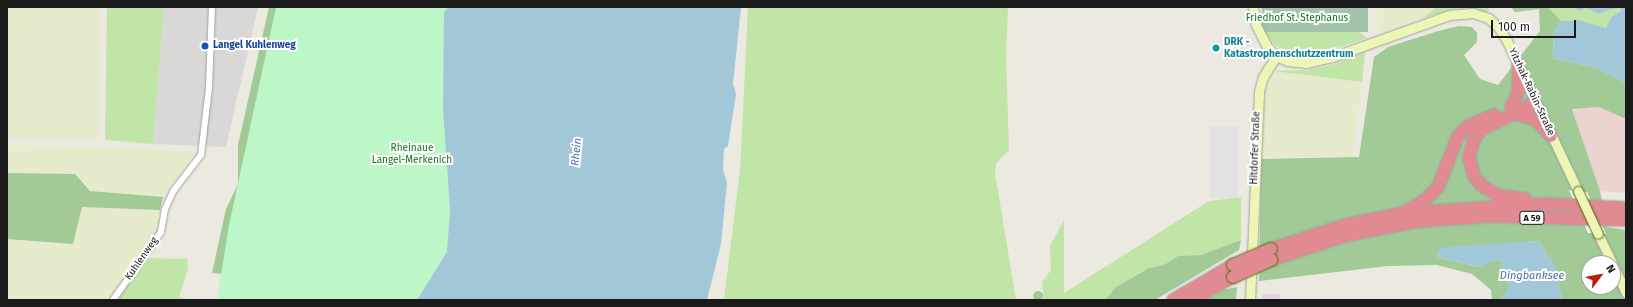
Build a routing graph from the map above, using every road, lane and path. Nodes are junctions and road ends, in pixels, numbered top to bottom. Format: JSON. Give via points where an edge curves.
{"nodes":[{"id":1,"x":212,"y":7,"type":"edge"},
{"id":2,"x":1253,"y":7,"type":"edge"},
{"id":3,"x":1276,"y":56,"type":"junction"},
{"id":4,"x":1518,"y":66,"type":"junction"},
{"id":5,"x":1534,"y":100,"type":"junction"},
{"id":6,"x":1513,"y":110,"type":"junction"},
{"id":7,"x":1551,"y":136,"type":"junction"},
{"id":8,"x":1548,"y":204,"type":"junction"},
{"id":9,"x":1626,"y":208,"type":"edge"},
{"id":10,"x":1402,"y":213,"type":"junction"},
{"id":11,"x":1626,"y":220,"type":"edge"},
{"id":12,"x":1271,"y":254,"type":"junction"},
{"id":13,"x":1608,"y":255,"type":"edge"},
{"id":14,"x":1233,"y":271,"type":"junction"},
{"id":15,"x":1621,"y":283,"type":"edge"},
{"id":16,"x":1626,"y":293,"type":"edge"},
{"id":17,"x":113,"y":300,"type":"edge"},
{"id":18,"x":1173,"y":300,"type":"edge"},
{"id":19,"x":1191,"y":300,"type":"edge"},
{"id":20,"x":1250,"y":300,"type":"edge"}],
"edges":[{"from":1,"to":17,"type":"street","name":"Kuhlenweg","via":[[209,88],[201,155],[174,190],[165,209],[161,232]]},
{"from":2,"to":3,"type":"street","via":[[1256,25],[1266,45]]},
{"from":3,"to":4,"type":"street","name":"Yitzhak-Rabin-Straße","via":[[1294,62],[1318,60],[1441,17],[1467,12],[1483,16],[1495,24],[1507,41]]},
{"from":3,"to":20,"type":"street","name":"Hitdorfer Straße","via":[[1258,91]]},
{"from":4,"to":5,"type":"street","name":"Yitzhak-Rabin-Straße"},
{"from":4,"to":6,"type":"highway","via":[[1519,80]]},
{"from":5,"to":6,"type":"highway"},
{"from":5,"to":7,"type":"street","name":"Yitzhak-Rabin-Straße"},
{"from":6,"to":7,"type":"highway","via":[[1535,119]]},
{"from":6,"to":8,"type":"highway","via":[[1482,129],[1470,147],[1470,165],[1482,185],[1497,195]]},
{"from":6,"to":10,"type":"highway","via":[[1468,126],[1458,136],[1438,187],[1425,200]]},
{"from":7,"to":13,"type":"street","name":"Yitzhak-Rabin-Straße","bridge":true},
{"from":8,"to":9,"type":"highway","number":"A 59"},
{"from":8,"to":10,"type":"highway","number":"A 59"},
{"from":10,"to":12,"type":"highway","number":"A 59","via":[[1345,225]]},
{"from":11,"to":12,"type":"highway","number":"A 59","via":[[1490,216],[1419,221],[1347,235]]},
{"from":12,"to":14,"type":"highway","number":"A 59","bridge":true},
{"from":14,"to":18,"type":"highway","number":"A 59"},
{"from":14,"to":19,"type":"highway","number":"A 59"},
{"from":15,"to":16,"type":"street","name":"Yitzhak-Rabin-Straße"}]}
